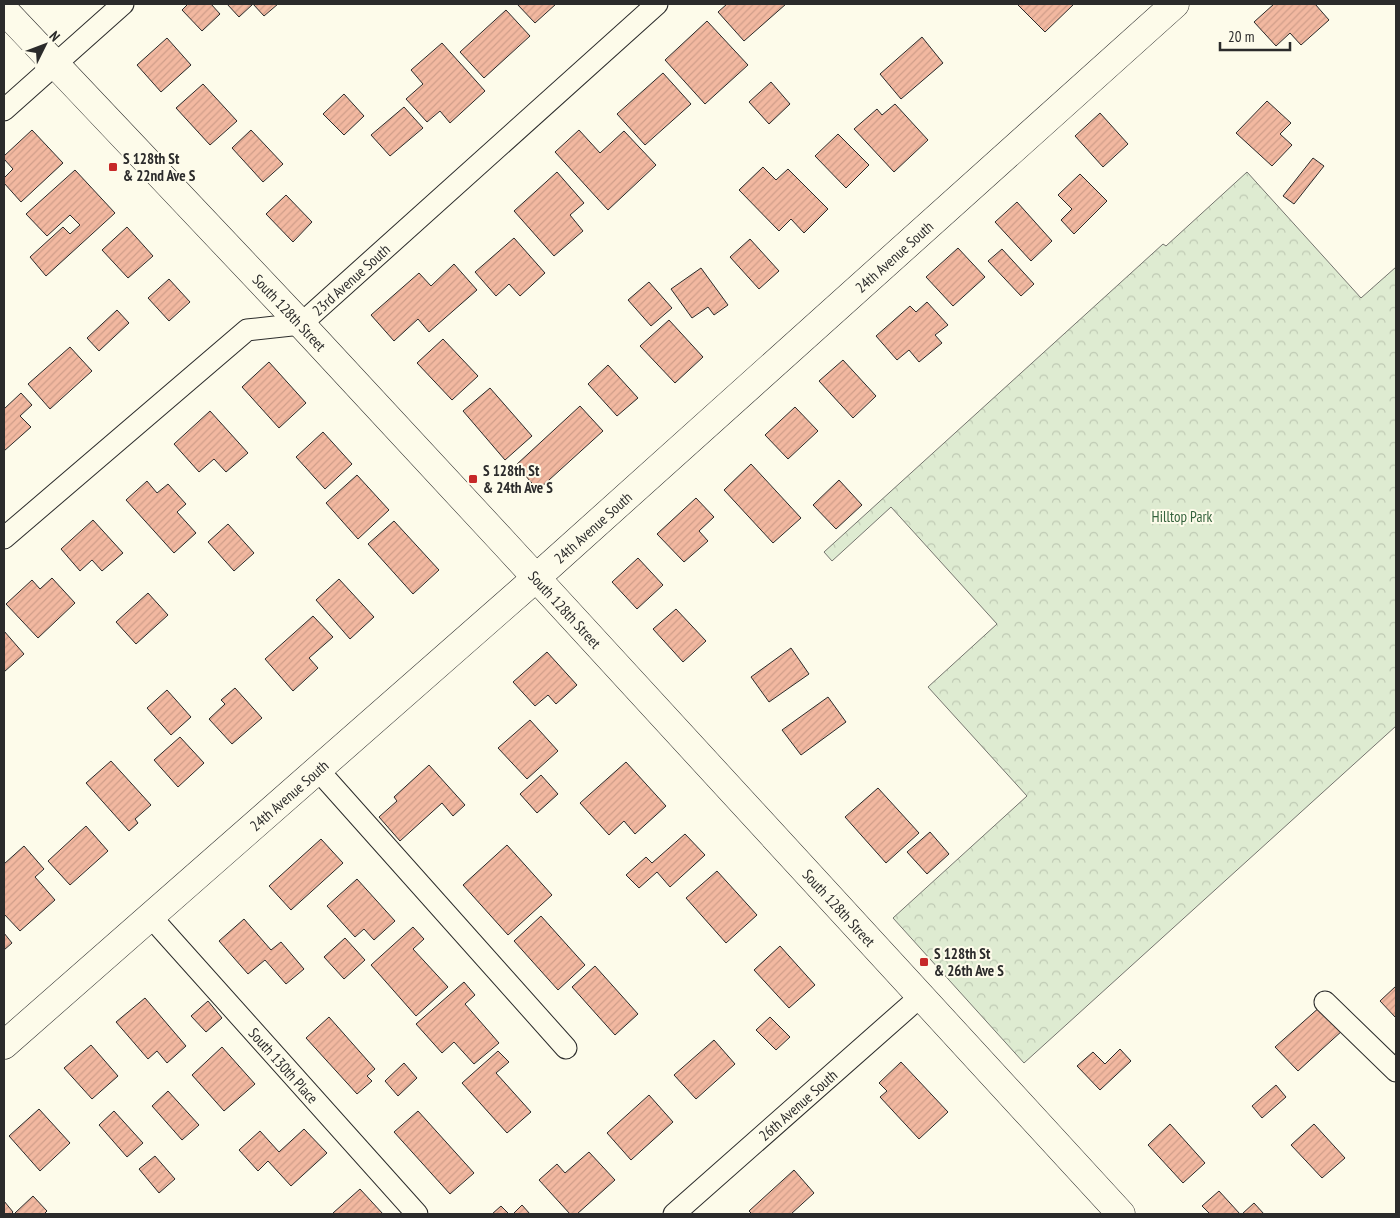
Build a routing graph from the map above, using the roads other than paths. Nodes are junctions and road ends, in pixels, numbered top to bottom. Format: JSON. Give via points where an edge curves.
{"nodes":[{"id":1,"x":123,"y":4,"type":"edge"},
{"id":2,"x":657,"y":4,"type":"edge"},
{"id":3,"x":1175,"y":4,"type":"edge"},
{"id":4,"x":4,"y":10,"type":"edge"},
{"id":5,"x":55,"y":65,"type":"junction"},
{"id":6,"x":4,"y":110,"type":"edge"},
{"id":7,"x":302,"y":324,"type":"junction"},
{"id":8,"x":4,"y":538,"type":"edge"},
{"id":9,"x":536,"y":578,"type":"junction"},
{"id":10,"x":318,"y":770,"type":"junction"},
{"id":11,"x":151,"y":917,"type":"junction"},
{"id":12,"x":922,"y":995,"type":"junction"},
{"id":13,"x":1324,"y":1002,"type":"dead end"},
{"id":14,"x":4,"y":1045,"type":"edge"},
{"id":15,"x":566,"y":1048,"type":"dead end"},
{"id":16,"x":1396,"y":1071,"type":"edge"},
{"id":17,"x":417,"y":1214,"type":"edge"},
{"id":18,"x":674,"y":1214,"type":"edge"},
{"id":19,"x":1121,"y":1214,"type":"edge"}],
"edges":[{"from":1,"to":5,"type":"street"},
{"from":2,"to":7,"type":"street","name":"23rd Avenue South"},
{"from":3,"to":9,"type":"street","name":"24th Avenue South"},
{"from":4,"to":5,"type":"street","name":"South 128th Street"},
{"from":5,"to":6,"type":"street"},
{"from":5,"to":7,"type":"street","name":"South 128th Street"},
{"from":7,"to":8,"type":"street","name":"23rd Avenue South","via":[[246,330]]},
{"from":7,"to":9,"type":"street","name":"South 128th Street"},
{"from":9,"to":10,"type":"street","name":"24th Avenue South"},
{"from":9,"to":12,"type":"street","name":"South 128th Street"},
{"from":10,"to":11,"type":"street","name":"24th Avenue South"},
{"from":10,"to":15,"type":"street"},
{"from":11,"to":14,"type":"street","name":"24th Avenue South"},
{"from":11,"to":17,"type":"street","name":"South 130th Place"},
{"from":12,"to":18,"type":"street","name":"26th Avenue South"},
{"from":12,"to":19,"type":"street","name":"South 128th Street"},
{"from":13,"to":16,"type":"street"}]}
